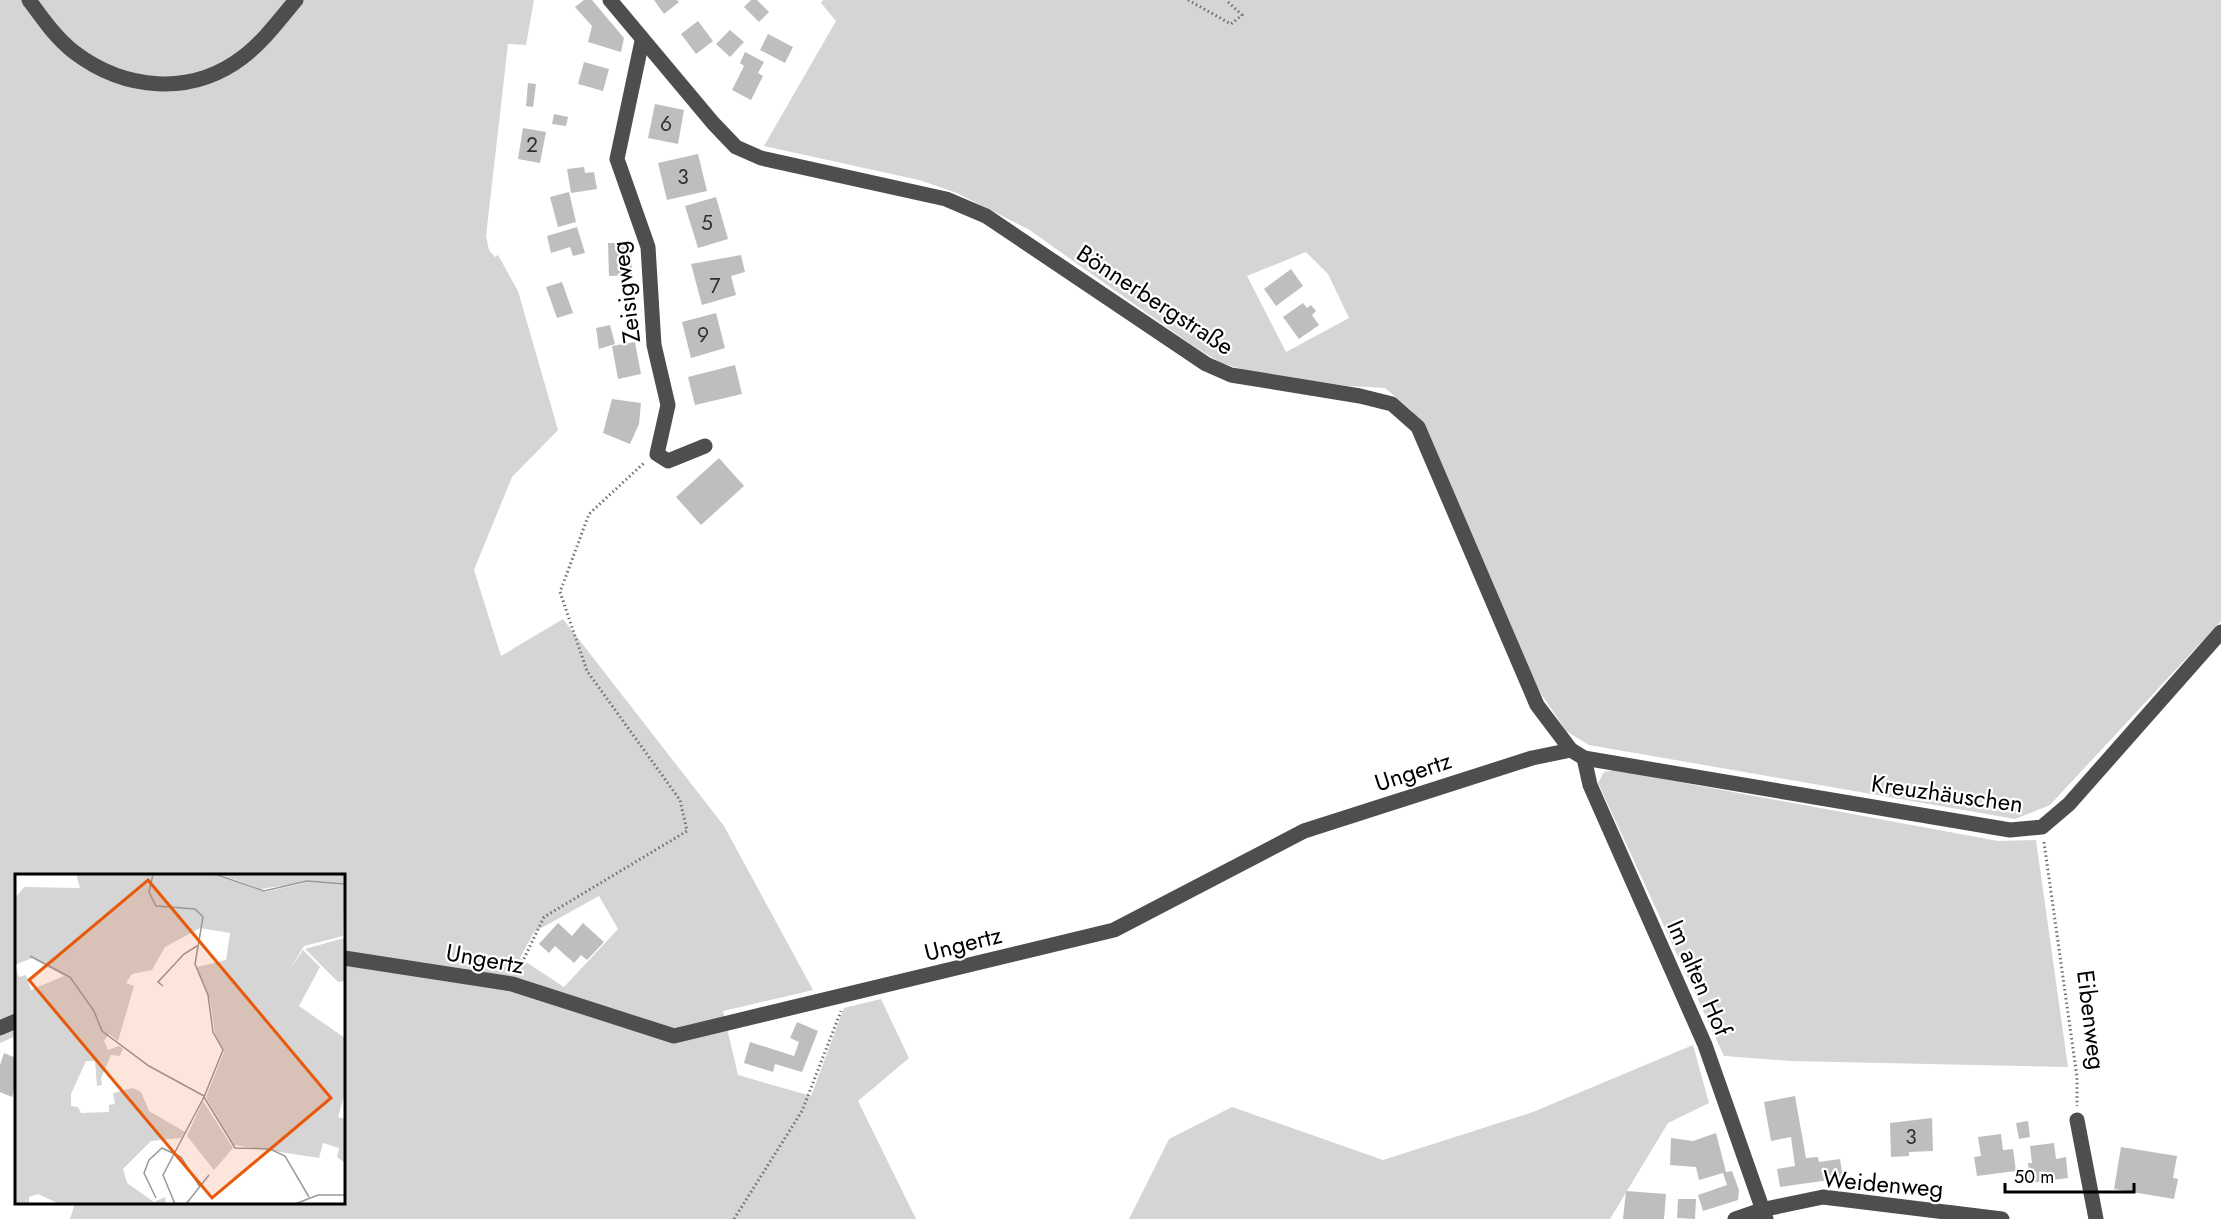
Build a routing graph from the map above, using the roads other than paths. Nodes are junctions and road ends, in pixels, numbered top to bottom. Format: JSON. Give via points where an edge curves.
{"nodes":[{"id":1,"x":29,"y":0,"type":"edge"},
{"id":2,"x":296,"y":0,"type":"edge"},
{"id":3,"x":610,"y":0,"type":"edge"},
{"id":4,"x":642,"y":41,"type":"junction"},
{"id":5,"x":705,"y":446,"type":"dead end"},
{"id":6,"x":2221,"y":632,"type":"edge"},
{"id":7,"x":1577,"y":754,"type":"junction"},
{"id":8,"x":345,"y":958,"type":"edge"},
{"id":9,"x":15,"y":1021,"type":"edge"},
{"id":10,"x":0,"y":1028,"type":"edge"},
{"id":11,"x":2077,"y":1120,"type":"road end"},
{"id":12,"x":1763,"y":1214,"type":"edge"},
{"id":13,"x":1735,"y":1219,"type":"edge"},
{"id":14,"x":2002,"y":1219,"type":"edge"},
{"id":15,"x":2096,"y":1219,"type":"edge"}],
"edges":[{"from":1,"to":2,"type":"street","via":[[54,33],[93,64],[125,79],[167,85],[217,74],[244,57]]},
{"from":3,"to":4,"type":"street","name":"Bönnerbergstraße"},
{"from":4,"to":5,"type":"street","name":"Zeisigweg","via":[[617,159],[648,247],[654,345],[668,405],[657,454],[668,461]]},
{"from":4,"to":7,"type":"street","name":"Bönnerbergstraße","via":[[736,147],[761,158],[946,199],[986,216],[1206,364],[1231,375],[1392,404],[1418,427],[1537,705]]},
{"from":6,"to":7,"type":"street","name":"Kreuzhäuschen","via":[[2069,804],[2042,827],[2010,830]]},
{"from":7,"to":8,"type":"street","name":"Ungertz","via":[[1532,758],[1304,831],[1114,930],[674,1036],[512,984]]},
{"from":7,"to":12,"type":"street","name":"Im alten Hof","via":[[1705,1045]]},
{"from":9,"to":10,"type":"street"},
{"from":11,"to":15,"type":"street"},
{"from":12,"to":13,"type":"street","name":"Weidenweg"},
{"from":12,"to":14,"type":"street","name":"Weidenweg","via":[[1823,1197]]}]}
